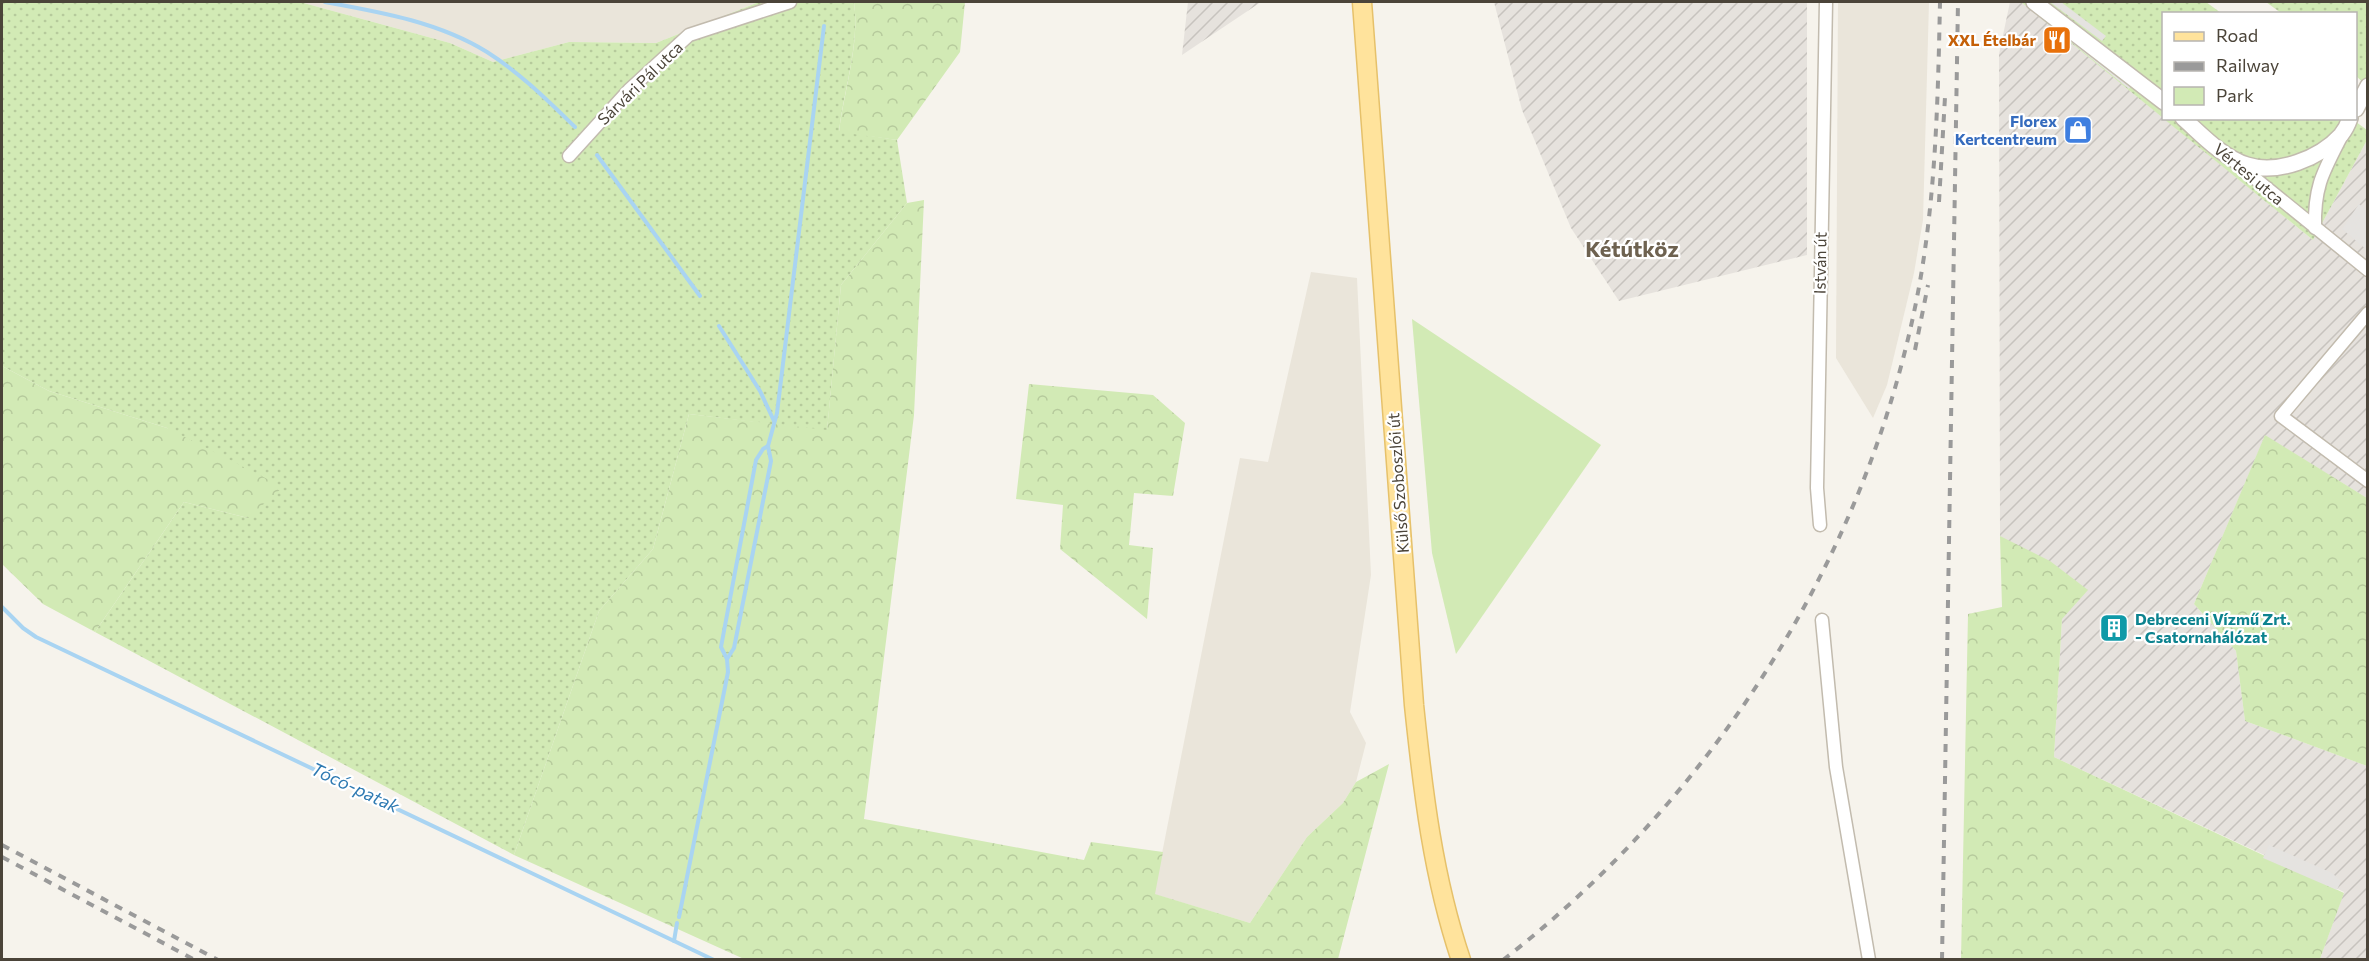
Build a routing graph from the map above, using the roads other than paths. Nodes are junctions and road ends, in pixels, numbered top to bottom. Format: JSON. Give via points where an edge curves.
{"nodes":[{"id":1,"x":790,"y":2,"type":"edge"},
{"id":2,"x":1362,"y":2,"type":"edge"},
{"id":3,"x":1826,"y":2,"type":"edge"},
{"id":4,"x":2034,"y":2,"type":"edge"},
{"id":5,"x":2367,"y":86,"type":"edge"},
{"id":6,"x":2162,"y":101,"type":"edge"},
{"id":7,"x":2357,"y":105,"type":"edge"},
{"id":8,"x":2185,"y":120,"type":"edge"},
{"id":9,"x":2349,"y":120,"type":"edge"},
{"id":10,"x":2342,"y":134,"type":"junction"},
{"id":11,"x":2226,"y":155,"type":"junction"},
{"id":12,"x":569,"y":156,"type":"dead end"},
{"id":13,"x":2315,"y":228,"type":"junction"},
{"id":14,"x":2367,"y":270,"type":"edge"},
{"id":15,"x":2367,"y":313,"type":"edge"},
{"id":16,"x":2367,"y":481,"type":"edge"},
{"id":17,"x":1820,"y":525,"type":"dead end"},
{"id":18,"x":1822,"y":620,"type":"dead end"},
{"id":19,"x":1461,"y":960,"type":"edge"},
{"id":20,"x":1869,"y":960,"type":"edge"}],
"edges":[{"from":1,"to":12,"type":"street","name":"Sárvári Pál utca","via":[[689,35],[629,90]]},
{"from":2,"to":19,"type":"main road","name":"Külső Szoboszlói út","via":[[1414,705],[1436,872]]},
{"from":3,"to":17,"type":"street","name":"István út","via":[[1816,488]]},
{"from":4,"to":6,"type":"street"},
{"from":5,"to":7,"type":"street"},
{"from":8,"to":11,"type":"street","name":"Vértesi utca"},
{"from":9,"to":10,"type":"street"},
{"from":10,"to":11,"type":"street","via":[[2320,152],[2287,166],[2247,165]]},
{"from":10,"to":13,"type":"street","via":[[2321,177],[2314,202]]},
{"from":11,"to":13,"type":"street","name":"Vértesi utca"},
{"from":13,"to":14,"type":"street","name":"Vértesi utca"},
{"from":15,"to":16,"type":"street","via":[[2281,416]]},
{"from":18,"to":20,"type":"street","via":[[1836,767]]}]}
